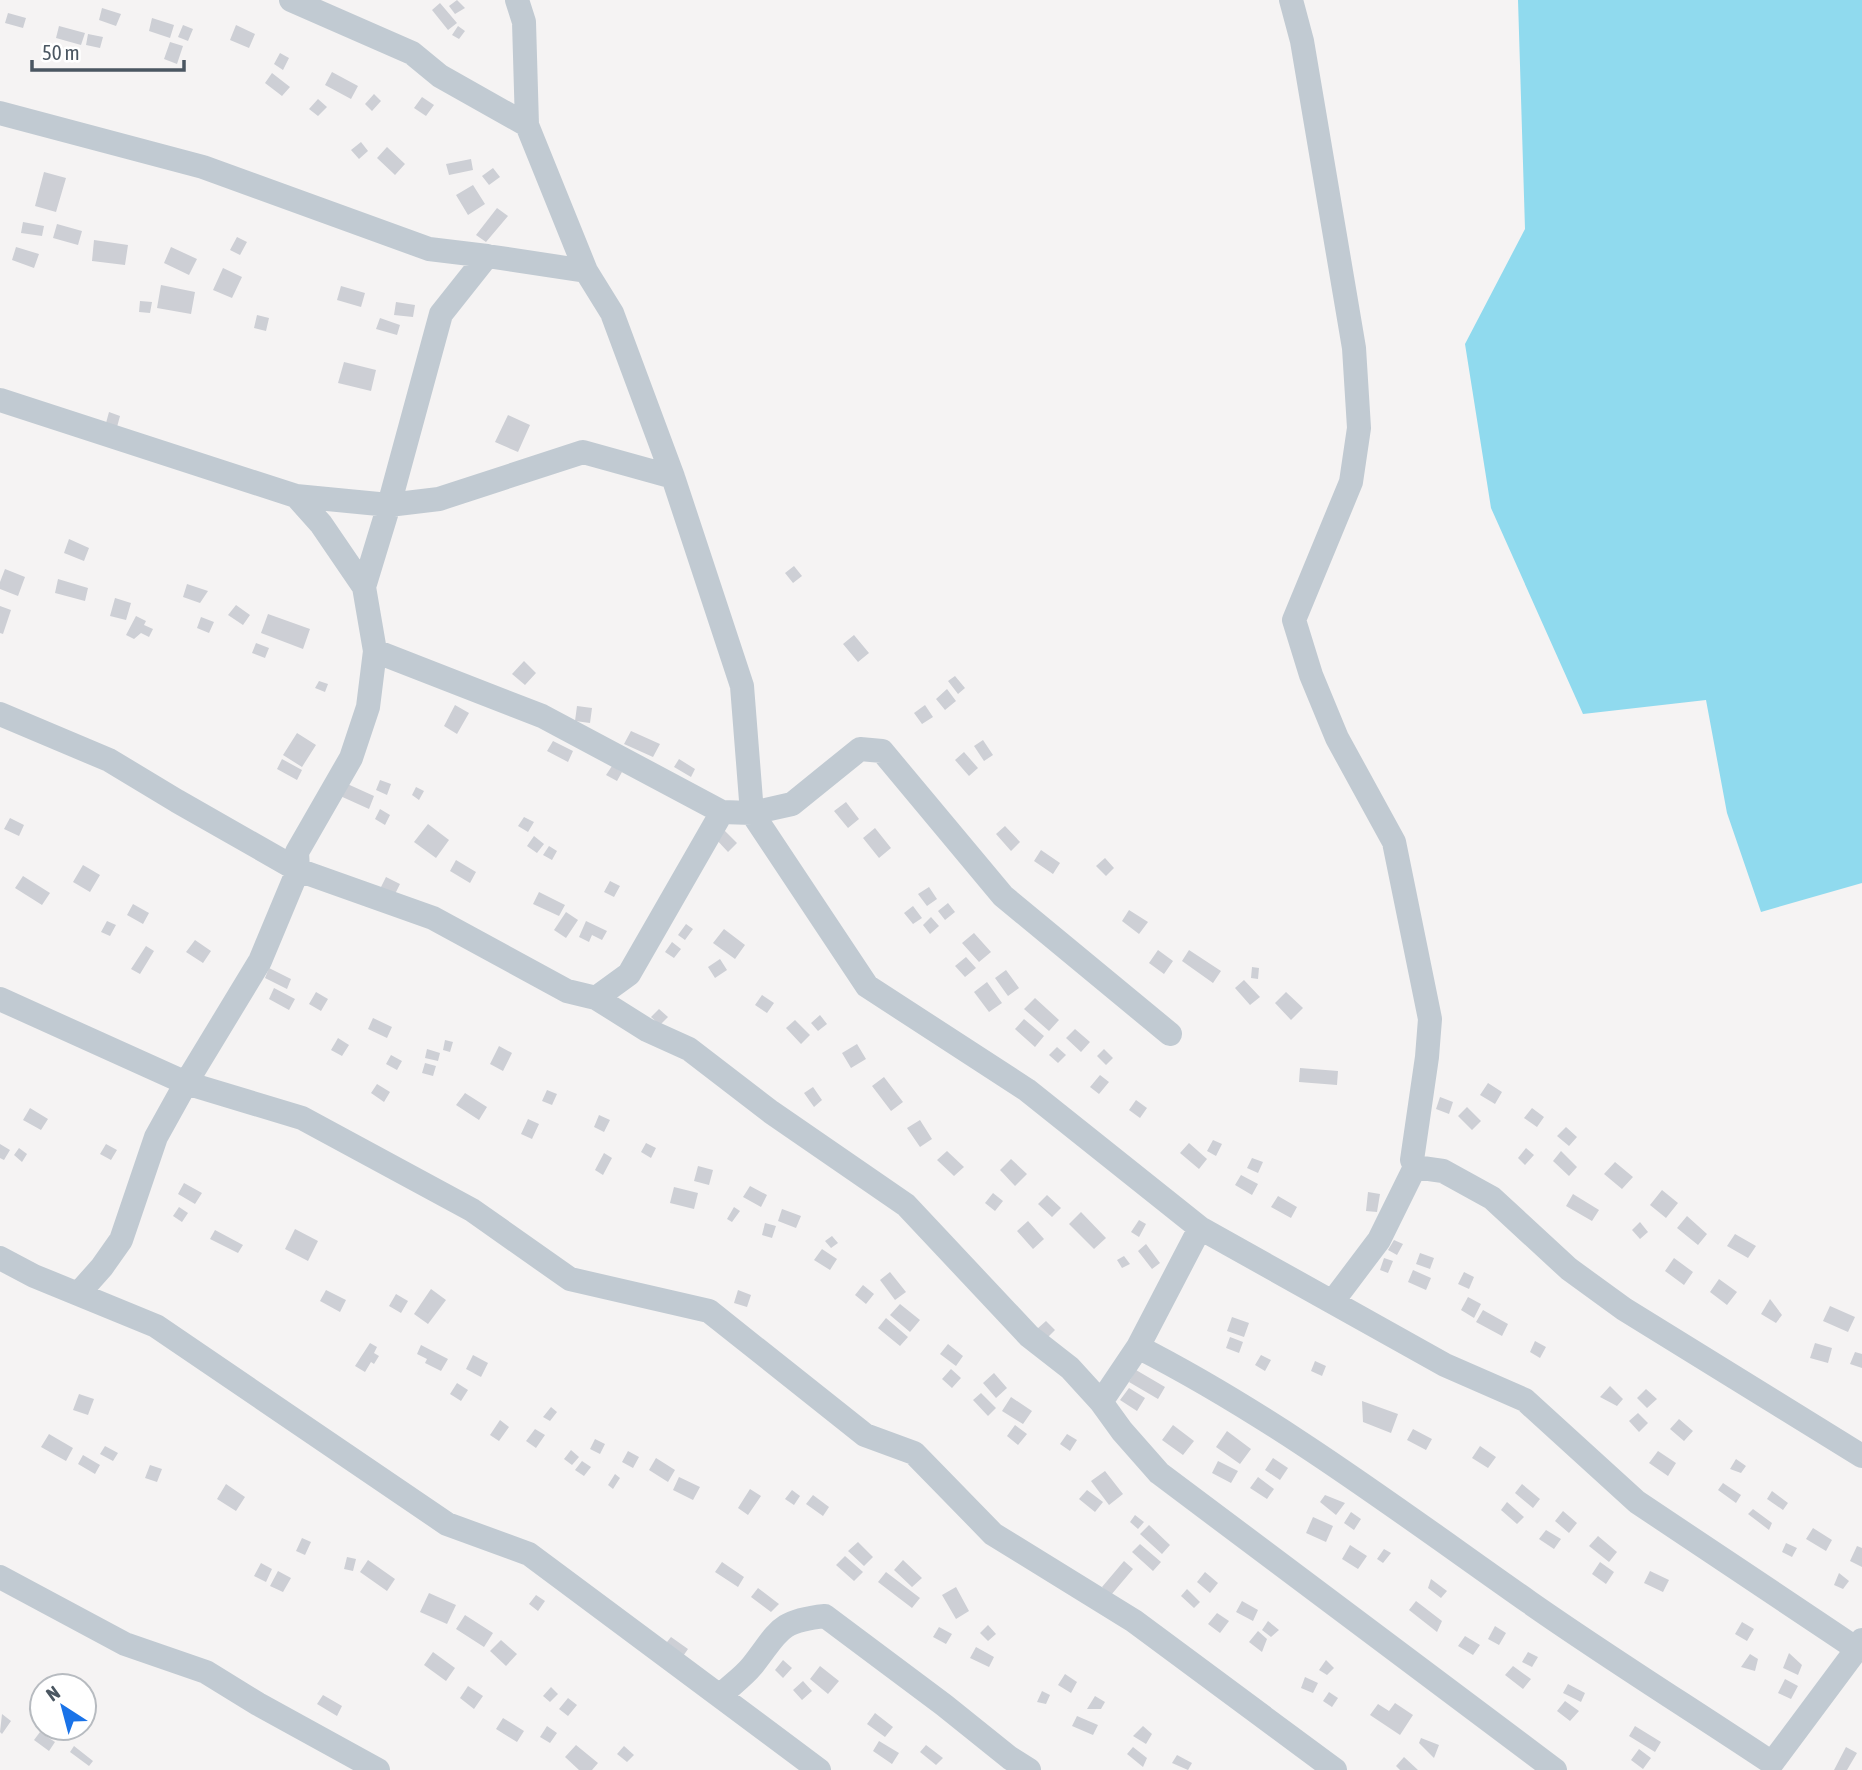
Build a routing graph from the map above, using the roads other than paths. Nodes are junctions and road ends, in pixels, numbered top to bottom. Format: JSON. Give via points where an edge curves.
{"nodes":[{"id":1,"x":291,"y":0,"type":"edge"},
{"id":2,"x":517,"y":0,"type":"edge"},
{"id":3,"x":1291,"y":0,"type":"edge"},
{"id":4,"x":0,"y":113,"type":"edge"},
{"id":5,"x":527,"y":125,"type":"junction"},
{"id":6,"x":487,"y":256,"type":"junction"},
{"id":7,"x":586,"y":271,"type":"junction"},
{"id":8,"x":0,"y":400,"type":"edge"},
{"id":9,"x":673,"y":477,"type":"junction"},
{"id":10,"x":296,"y":496,"type":"junction"},
{"id":11,"x":390,"y":505,"type":"junction"},
{"id":12,"x":364,"y":587,"type":"junction"},
{"id":13,"x":375,"y":651,"type":"junction"},
{"id":14,"x":0,"y":714,"type":"edge"},
{"id":15,"x":722,"y":812,"type":"junction"},
{"id":16,"x":752,"y":813,"type":"junction"},
{"id":17,"x":298,"y":870,"type":"junction"},
{"id":18,"x":596,"y":998,"type":"junction"},
{"id":19,"x":0,"y":999,"type":"edge"},
{"id":20,"x":1170,"y":1034,"type":"dead end"},
{"id":21,"x":186,"y":1083,"type":"junction"},
{"id":22,"x":1415,"y":1167,"type":"junction"},
{"id":23,"x":1200,"y":1228,"type":"junction"},
{"id":24,"x":0,"y":1258,"type":"edge"},
{"id":25,"x":78,"y":1294,"type":"junction"},
{"id":26,"x":1333,"y":1301,"type":"junction"},
{"id":27,"x":1139,"y":1347,"type":"junction"},
{"id":28,"x":1101,"y":1402,"type":"junction"},
{"id":29,"x":1862,"y":1456,"type":"edge"},
{"id":30,"x":0,"y":1577,"type":"edge"},
{"id":31,"x":1860,"y":1644,"type":"edge"},
{"id":32,"x":720,"y":1696,"type":"junction"},
{"id":33,"x":1770,"y":1766,"type":"edge"},
{"id":34,"x":378,"y":1770,"type":"edge"},
{"id":35,"x":819,"y":1770,"type":"edge"},
{"id":36,"x":1029,"y":1770,"type":"edge"},
{"id":37,"x":1335,"y":1770,"type":"edge"},
{"id":38,"x":1555,"y":1770,"type":"edge"}],
"edges":[{"from":1,"to":5,"type":"street","via":[[412,53],[440,76]]},
{"from":2,"to":5,"type":"street","via":[[524,22]]},
{"from":3,"to":22,"type":"street","via":[[1302,41],[1354,348],[1359,428],[1351,482],[1294,620],[1337,738],[1394,842],[1430,1019],[1412,1160]]},
{"from":4,"to":6,"type":"street","via":[[203,167],[429,249]]},
{"from":5,"to":7,"type":"street"},
{"from":6,"to":7,"type":"street"},
{"from":6,"to":11,"type":"street","via":[[441,314]]},
{"from":7,"to":9,"type":"street","via":[[612,313]]},
{"from":8,"to":10,"type":"street"},
{"from":9,"to":11,"type":"street","via":[[583,452],[439,499]]},
{"from":9,"to":16,"type":"street","via":[[742,686]]},
{"from":10,"to":11,"type":"street"},
{"from":10,"to":12,"type":"street"},
{"from":11,"to":12,"type":"street"},
{"from":12,"to":13,"type":"street"},
{"from":13,"to":15,"type":"street","via":[[542,716]]},
{"from":13,"to":17,"type":"street","via":[[368,708],[351,758],[297,852]]},
{"from":14,"to":17,"type":"street","via":[[109,760]]},
{"from":15,"to":16,"type":"street"},
{"from":15,"to":18,"type":"street","via":[[629,974]]},
{"from":16,"to":20,"type":"street","via":[[792,804],[860,749],[882,751],[1003,896]]},
{"from":16,"to":23,"type":"street","via":[[867,986],[1027,1090]]},
{"from":17,"to":18,"type":"street","via":[[433,918],[567,991]]},
{"from":17,"to":21,"type":"street","via":[[260,961]]},
{"from":18,"to":28,"type":"street","via":[[647,1030],[689,1049],[906,1205],[1029,1336],[1070,1368]]},
{"from":19,"to":21,"type":"street"},
{"from":21,"to":25,"type":"street","via":[[156,1137],[121,1240]]},
{"from":21,"to":37,"type":"street","via":[[302,1118],[472,1210],[569,1279],[709,1311],[865,1435],[914,1453],[993,1534],[1134,1621]]},
{"from":22,"to":26,"type":"street","via":[[1378,1240]]},
{"from":22,"to":29,"type":"street","via":[[1443,1171],[1492,1198],[1569,1269],[1624,1309]]},
{"from":23,"to":26,"type":"street"},
{"from":23,"to":27,"type":"street"},
{"from":24,"to":25,"type":"street"},
{"from":25,"to":32,"type":"street","via":[[156,1326],[447,1524],[529,1554]]},
{"from":26,"to":31,"type":"street","via":[[1445,1365],[1525,1400],[1637,1502]]},
{"from":27,"to":28,"type":"street"},
{"from":27,"to":33,"type":"street","via":[[1339,1467]]},
{"from":28,"to":38,"type":"street","via":[[1159,1473]]},
{"from":30,"to":34,"type":"street","via":[[125,1644],[206,1672]]},
{"from":31,"to":33,"type":"street"},
{"from":32,"to":35,"type":"street"},
{"from":32,"to":36,"type":"street","via":[[788,1624],[825,1616]]}]}
